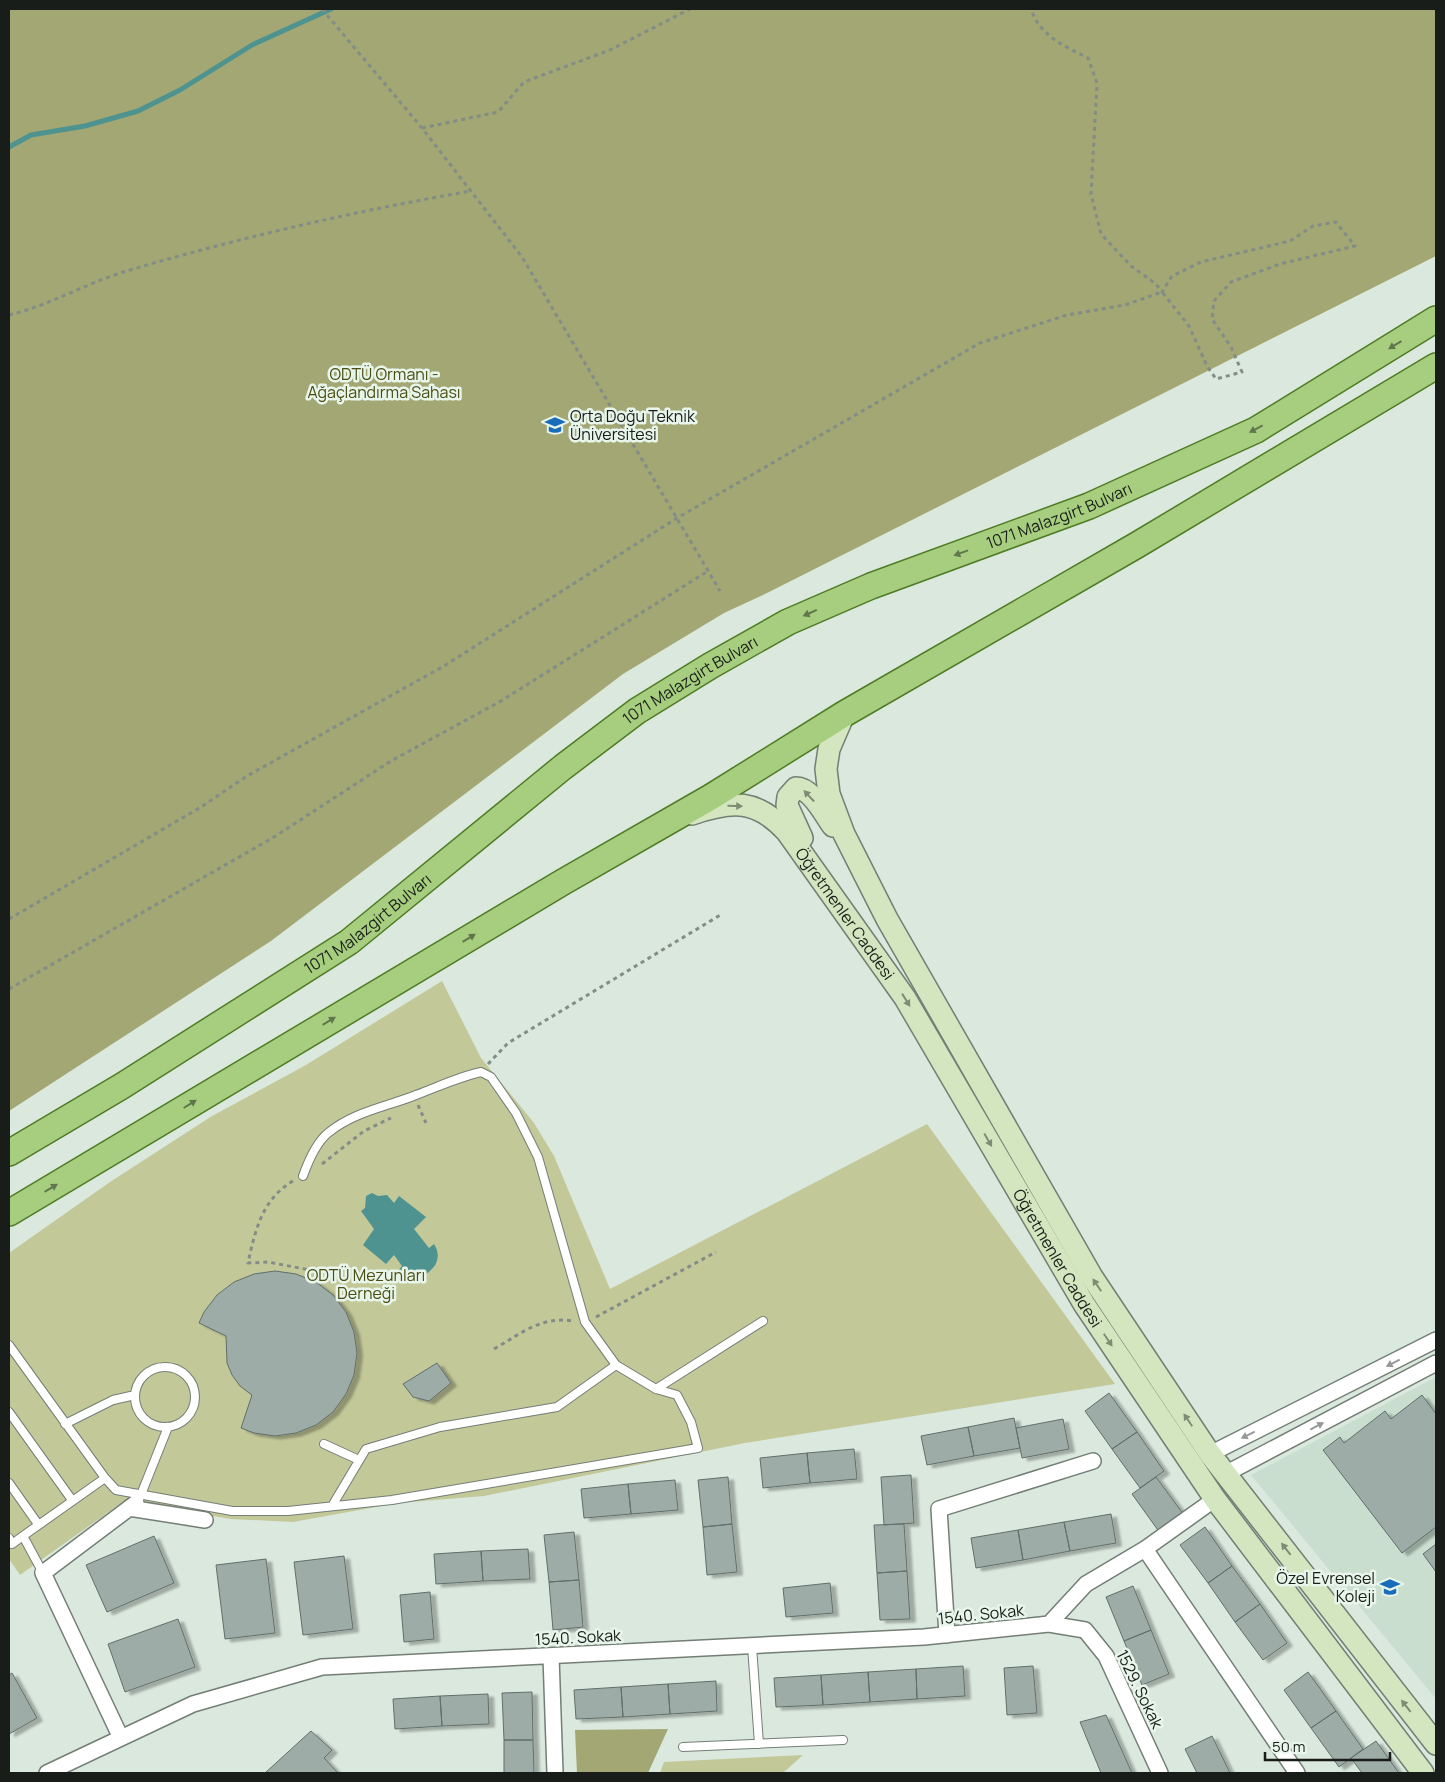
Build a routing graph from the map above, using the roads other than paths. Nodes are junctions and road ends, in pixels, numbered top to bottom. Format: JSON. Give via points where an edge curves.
{"nodes":[{"id":1,"x":1436,"y":319,"type":"edge"},
{"id":2,"x":1436,"y":366,"type":"edge"},
{"id":3,"x":844,"y":714,"type":"junction"},
{"id":4,"x":671,"y":821,"type":"junction"},
{"id":5,"x":859,"y":863,"type":"junction"},
{"id":6,"x":826,"y":885,"type":"junction"},
{"id":7,"x":9,"y":1153,"type":"edge"},
{"id":8,"x":303,"y":1176,"type":"road end"},
{"id":9,"x":9,"y":1213,"type":"edge"},
{"id":10,"x":763,"y":1321,"type":"dead end"},
{"id":11,"x":1436,"y":1340,"type":"edge"},
{"id":12,"x":9,"y":1345,"type":"edge"},
{"id":13,"x":1436,"y":1363,"type":"edge"},
{"id":14,"x":616,"y":1365,"type":"junction"},
{"id":15,"x":656,"y":1389,"type":"junction"},
{"id":16,"x":136,"y":1395,"type":"junction"},
{"id":17,"x":9,"y":1412,"type":"edge"},
{"id":18,"x":65,"y":1424,"type":"junction"},
{"id":19,"x":168,"y":1427,"type":"junction"},
{"id":20,"x":324,"y":1444,"type":"dead end"},
{"id":21,"x":1210,"y":1454,"type":"junction"},
{"id":22,"x":359,"y":1460,"type":"junction"},
{"id":23,"x":1093,"y":1461,"type":"dead end"},
{"id":24,"x":1227,"y":1474,"type":"junction"},
{"id":25,"x":105,"y":1478,"type":"junction"},
{"id":26,"x":9,"y":1483,"type":"edge"},
{"id":27,"x":1215,"y":1499,"type":"junction"},
{"id":28,"x":72,"y":1500,"type":"junction"},
{"id":29,"x":136,"y":1502,"type":"junction"},
{"id":30,"x":332,"y":1506,"type":"junction"},
{"id":31,"x":205,"y":1520,"type":"dead end"},
{"id":32,"x":38,"y":1524,"type":"junction"},
{"id":33,"x":23,"y":1536,"type":"junction"},
{"id":34,"x":9,"y":1538,"type":"edge"},
{"id":35,"x":1145,"y":1549,"type":"junction"},
{"id":36,"x":43,"y":1573,"type":"junction"},
{"id":37,"x":1049,"y":1624,"type":"junction"},
{"id":38,"x":947,"y":1635,"type":"junction"},
{"id":39,"x":752,"y":1646,"type":"junction"},
{"id":40,"x":551,"y":1656,"type":"junction"},
{"id":41,"x":121,"y":1738,"type":"junction"},
{"id":42,"x":843,"y":1740,"type":"dead end"},
{"id":43,"x":759,"y":1744,"type":"junction"},
{"id":44,"x":1436,"y":1744,"type":"edge"},
{"id":45,"x":683,"y":1747,"type":"dead end"},
{"id":46,"x":47,"y":1773,"type":"edge"},
{"id":47,"x":555,"y":1773,"type":"edge"},
{"id":48,"x":1160,"y":1773,"type":"edge"},
{"id":49,"x":1297,"y":1773,"type":"edge"},
{"id":50,"x":1423,"y":1773,"type":"edge"}],
"edges":[{"from":1,"to":7,"type":"main road","name":"1071 Malazgirt Bulvarı","one_way":true,"via":[[1256,430],[1089,506],[870,586],[788,622],[710,666],[638,711],[563,767],[349,942]]},
{"from":2,"to":3,"type":"main road","via":[[1137,545]]},
{"from":3,"to":4,"type":"main road"},
{"from":3,"to":5,"type":"main road","name":"Öğretmenler Caddesi","via":[[829,749],[826,769],[829,794]]},
{"from":4,"to":6,"type":"main road","name":"Öğretmenler Caddesi","one_way":true,"via":[[714,806],[762,810],[787,832]]},
{"from":9,"to":4,"type":"main road","one_way":true,"via":[[563,882]]},
{"from":5,"to":6,"type":"main road","one_way":true,"via":[[810,795],[802,788],[791,791],[787,805]]},
{"from":21,"to":5,"type":"main road","name":"Öğretmenler Caddesi","one_way":true,"via":[[1092,1277],[887,919]]},
{"from":6,"to":27,"type":"main road","name":"Öğretmenler Caddesi","one_way":true,"via":[[905,998],[1084,1304]]},
{"from":8,"to":14,"type":"lane","via":[[327,1134],[351,1118],[458,1076],[481,1072],[491,1077],[516,1113],[538,1157],[585,1322]]},
{"from":10,"to":15,"type":"lane"},
{"from":11,"to":21,"type":"street","one_way":true},
{"from":12,"to":18,"type":"lane"},
{"from":24,"to":13,"type":"street","one_way":true},
{"from":14,"to":15,"type":"lane"},
{"from":14,"to":22,"type":"lane","via":[[557,1407],[440,1427],[366,1449]]},
{"from":15,"to":30,"type":"lane","via":[[677,1395],[692,1422],[698,1448],[402,1498]]},
{"from":16,"to":18,"type":"lane","via":[[113,1400]]},
{"from":16,"to":19,"type":"lane","via":[[137,1407],[143,1417],[153,1424]]},
{"from":16,"to":19,"type":"lane","via":[[142,1379],[155,1368],[178,1369],[188,1376],[194,1392],[193,1410],[186,1419]]},
{"from":17,"to":28,"type":"lane"},
{"from":18,"to":25,"type":"lane"},
{"from":19,"to":29,"type":"lane"},
{"from":20,"to":22,"type":"lane"},
{"from":21,"to":24,"type":"main road","name":"Öğretmenler Caddesi"},
{"from":22,"to":30,"type":"lane"},
{"from":23,"to":38,"type":"street","via":[[939,1509]]},
{"from":44,"to":24,"type":"main road","name":"Öğretmenler Caddesi","one_way":true},
{"from":25,"to":28,"type":"lane"},
{"from":25,"to":29,"type":"lane","via":[[116,1490]]},
{"from":26,"to":32,"type":"lane"},
{"from":27,"to":35,"type":"street"},
{"from":27,"to":50,"type":"main road","name":"Öğretmenler Caddesi"},
{"from":28,"to":32,"type":"lane"},
{"from":29,"to":30,"type":"lane","via":[[232,1511],[288,1511]]},
{"from":29,"to":31,"type":"street"},
{"from":29,"to":36,"type":"street"},
{"from":32,"to":33,"type":"lane"},
{"from":33,"to":34,"type":"lane","via":[[12,1544]]},
{"from":33,"to":36,"type":"lane"},
{"from":35,"to":37,"type":"street","via":[[1086,1584]]},
{"from":35,"to":49,"type":"street"},
{"from":36,"to":41,"type":"street"},
{"from":37,"to":38,"type":"street","name":"1540. Sokak"},
{"from":37,"to":48,"type":"street","name":"1529. Sokak","via":[[1085,1630],[1106,1656]]},
{"from":38,"to":39,"type":"street","name":"1540. Sokak"},
{"from":39,"to":40,"type":"street","name":"1540. Sokak"},
{"from":39,"to":43,"type":"lane"},
{"from":40,"to":41,"type":"street","name":"1540. Sokak","via":[[322,1667],[192,1704]]},
{"from":40,"to":47,"type":"street"},
{"from":41,"to":46,"type":"street","name":"1540. Sokak"},
{"from":42,"to":43,"type":"lane"},
{"from":43,"to":45,"type":"lane"}]}
